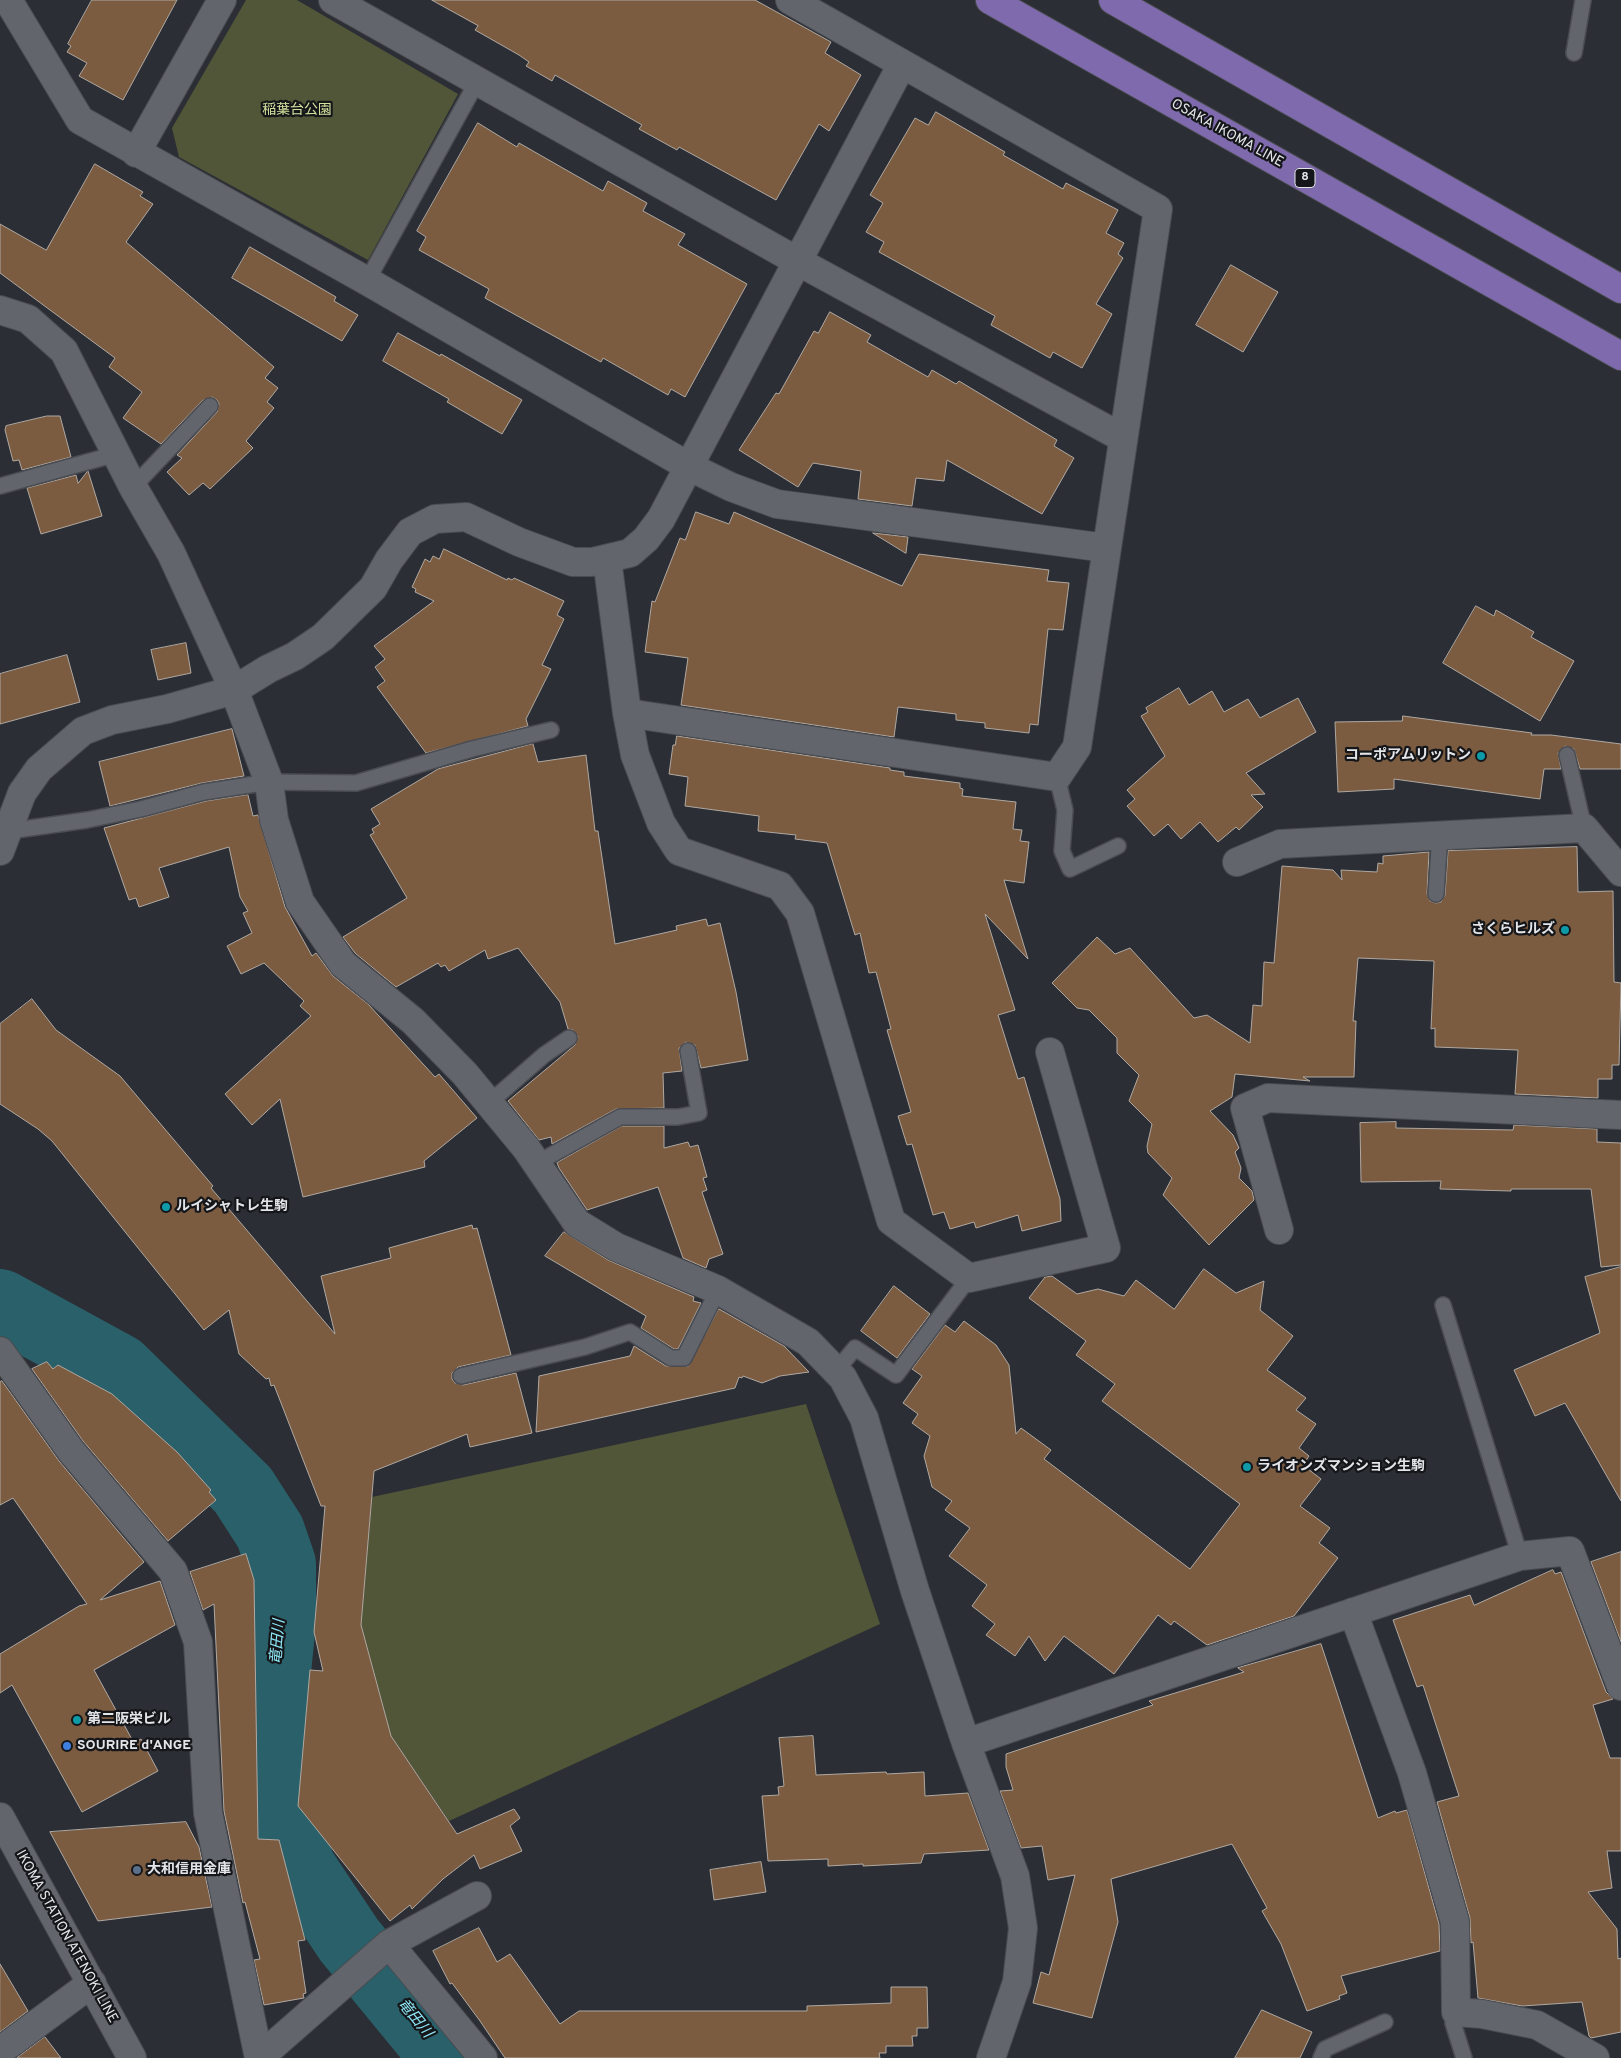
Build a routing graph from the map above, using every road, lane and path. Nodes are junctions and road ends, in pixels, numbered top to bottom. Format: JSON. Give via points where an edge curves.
{"nodes":[{"id":1,"x":8,"y":0,"type":"edge"},
{"id":2,"x":222,"y":0,"type":"edge"},
{"id":3,"x":334,"y":0,"type":"edge"},
{"id":4,"x":790,"y":0,"type":"edge"},
{"id":5,"x":990,"y":0,"type":"edge"},
{"id":6,"x":1113,"y":0,"type":"edge"},
{"id":7,"x":1583,"y":0,"type":"edge"},
{"id":8,"x":1574,"y":53,"type":"dead end"},
{"id":9,"x":902,"y":64,"type":"junction"},
{"id":10,"x":478,"y":80,"type":"junction"},
{"id":11,"x":136,"y":153,"type":"junction"},
{"id":12,"x":799,"y":262,"type":"junction"},
{"id":13,"x":367,"y":280,"type":"junction"},
{"id":14,"x":1621,"y":289,"type":"edge"},
{"id":15,"x":0,"y":310,"type":"edge"},
{"id":16,"x":1621,"y":356,"type":"edge"},
{"id":17,"x":210,"y":406,"type":"dead end"},
{"id":18,"x":1122,"y":438,"type":"junction"},
{"id":19,"x":116,"y":454,"type":"junction"},
{"id":20,"x":688,"y":466,"type":"junction"},
{"id":21,"x":0,"y":486,"type":"edge"},
{"id":22,"x":133,"y":487,"type":"junction"},
{"id":23,"x":1106,"y":548,"type":"junction"},
{"id":24,"x":607,"y":559,"type":"junction"},
{"id":25,"x":234,"y":690,"type":"junction"},
{"id":26,"x":627,"y":713,"type":"junction"},
{"id":27,"x":551,"y":730,"type":"dead end"},
{"id":28,"x":1567,"y":755,"type":"dead end"},
{"id":29,"x":1057,"y":777,"type":"junction"},
{"id":30,"x":269,"y":782,"type":"junction"},
{"id":31,"x":1584,"y":828,"type":"junction"},
{"id":32,"x":1440,"y":834,"type":"junction"},
{"id":33,"x":4,"y":841,"type":"edge"},
{"id":34,"x":1118,"y":846,"type":"dead end"},
{"id":35,"x":1238,"y":862,"type":"dead end"},
{"id":36,"x":1621,"y":872,"type":"edge"},
{"id":37,"x":1436,"y":894,"type":"dead end"},
{"id":38,"x":569,"y":1038,"type":"dead end"},
{"id":39,"x":688,"y":1050,"type":"dead end"},
{"id":40,"x":1050,"y":1052,"type":"dead end"},
{"id":41,"x":489,"y":1103,"type":"junction"},
{"id":42,"x":1621,"y":1115,"type":"edge"},
{"id":43,"x":536,"y":1163,"type":"junction"},
{"id":44,"x":1279,"y":1230,"type":"dead end"},
{"id":45,"x":969,"y":1278,"type":"junction"},
{"id":46,"x":718,"y":1290,"type":"junction"},
{"id":47,"x":1444,"y":1305,"type":"dead end"},
{"id":48,"x":0,"y":1351,"type":"edge"},
{"id":49,"x":836,"y":1371,"type":"junction"},
{"id":50,"x":461,"y":1376,"type":"dead end"},
{"id":51,"x":1520,"y":1556,"type":"junction"},
{"id":52,"x":1353,"y":1612,"type":"junction"},
{"id":53,"x":1621,"y":1686,"type":"edge"},
{"id":54,"x":966,"y":1743,"type":"junction"},
{"id":55,"x":0,"y":1817,"type":"edge"},
{"id":56,"x":477,"y":1896,"type":"dead end"},
{"id":57,"x":386,"y":1947,"type":"junction"},
{"id":58,"x":92,"y":1983,"type":"junction"},
{"id":59,"x":1456,"y":2012,"type":"junction"},
{"id":60,"x":1384,"y":2022,"type":"dead end"},
{"id":61,"x":0,"y":2051,"type":"edge"},
{"id":62,"x":132,"y":2058,"type":"edge"},
{"id":63,"x":259,"y":2058,"type":"edge"},
{"id":64,"x":483,"y":2058,"type":"edge"},
{"id":65,"x":990,"y":2058,"type":"edge"},
{"id":66,"x":1321,"y":2058,"type":"edge"},
{"id":67,"x":1464,"y":2058,"type":"edge"},
{"id":68,"x":1595,"y":2058,"type":"edge"}],
"edges":[{"from":1,"to":11,"type":"street","via":[[80,120]]},
{"from":2,"to":11,"type":"street"},
{"from":3,"to":10,"type":"street"},
{"from":4,"to":9,"type":"street"},
{"from":5,"to":16,"type":"main road","name":"OSAKA IKOMA LINE","number":"8"},
{"from":6,"to":14,"type":"main road"},
{"from":7,"to":8,"type":"lane"},
{"from":9,"to":12,"type":"street"},
{"from":9,"to":18,"type":"street","via":[[1158,209]]},
{"from":10,"to":12,"type":"street"},
{"from":10,"to":13,"type":"lane"},
{"from":11,"to":13,"type":"street"},
{"from":12,"to":18,"type":"street"},
{"from":12,"to":20,"type":"street"},
{"from":13,"to":20,"type":"street"},
{"from":15,"to":19,"type":"street","via":[[28,319],[64,350]]},
{"from":17,"to":22,"type":"lane"},
{"from":18,"to":23,"type":"street"},
{"from":19,"to":21,"type":"lane"},
{"from":19,"to":22,"type":"street"},
{"from":20,"to":23,"type":"street","via":[[777,504]]},
{"from":20,"to":24,"type":"street","via":[[661,519],[646,539],[630,553]]},
{"from":22,"to":25,"type":"street","via":[[175,561]]},
{"from":23,"to":29,"type":"street","via":[[1076,747]]},
{"from":24,"to":25,"type":"street","via":[[573,562],[466,517],[435,519],[410,532],[373,588],[323,637]]},
{"from":24,"to":26,"type":"street"},
{"from":25,"to":30,"type":"street"},
{"from":25,"to":33,"type":"street","via":[[112,720],[83,731],[39,769],[22,793]]},
{"from":26,"to":29,"type":"street"},
{"from":26,"to":45,"type":"street","via":[[635,755],[661,823],[679,851],[780,886],[800,913],[891,1221]]},
{"from":27,"to":30,"type":"lane","via":[[356,783]]},
{"from":28,"to":31,"type":"lane"},
{"from":29,"to":34,"type":"lane","via":[[1065,810],[1062,851],[1070,869]]},
{"from":30,"to":33,"type":"lane","via":[[204,792]]},
{"from":30,"to":41,"type":"street","via":[[274,820],[300,902],[343,964],[414,1021]]},
{"from":31,"to":32,"type":"street"},
{"from":31,"to":36,"type":"street"},
{"from":32,"to":35,"type":"street","via":[[1280,844]]},
{"from":32,"to":37,"type":"lane"},
{"from":38,"to":41,"type":"lane","via":[[544,1055]]},
{"from":39,"to":43,"type":"lane","via":[[699,1113],[678,1117],[620,1117]]},
{"from":40,"to":45,"type":"street","via":[[1106,1248]]},
{"from":41,"to":43,"type":"street"},
{"from":42,"to":44,"type":"street","via":[[1268,1098],[1245,1108]]},
{"from":43,"to":46,"type":"street","via":[[577,1223],[616,1247]]},
{"from":45,"to":49,"type":"lane","via":[[896,1375],[855,1348]]},
{"from":46,"to":49,"type":"street","via":[[808,1342]]},
{"from":46,"to":50,"type":"lane","via":[[684,1358],[671,1358],[630,1332],[585,1347]]},
{"from":47,"to":51,"type":"lane"},
{"from":48,"to":63,"type":"street","via":[[71,1451],[173,1571],[198,1642],[208,1813]]},
{"from":49,"to":54,"type":"street","via":[[864,1418],[915,1590]]},
{"from":51,"to":52,"type":"street"},
{"from":51,"to":53,"type":"street","via":[[1570,1551]]},
{"from":52,"to":54,"type":"street"},
{"from":52,"to":59,"type":"street","via":[[1412,1773],[1455,1922]]},
{"from":54,"to":65,"type":"street","via":[[1015,1876],[1023,1928],[1017,1982]]},
{"from":55,"to":58,"type":"street","name":"IKOMA STATION ATENOKI LINE"},
{"from":56,"to":57,"type":"street"},
{"from":57,"to":63,"type":"street"},
{"from":57,"to":64,"type":"street"},
{"from":58,"to":61,"type":"street"},
{"from":58,"to":62,"type":"street","name":"IKOMA STATION ATENOKI LINE"},
{"from":59,"to":67,"type":"lane","via":[[1453,2023]]},
{"from":59,"to":68,"type":"street","via":[[1537,2025]]},
{"from":60,"to":66,"type":"lane","via":[[1324,2049]]}]}
